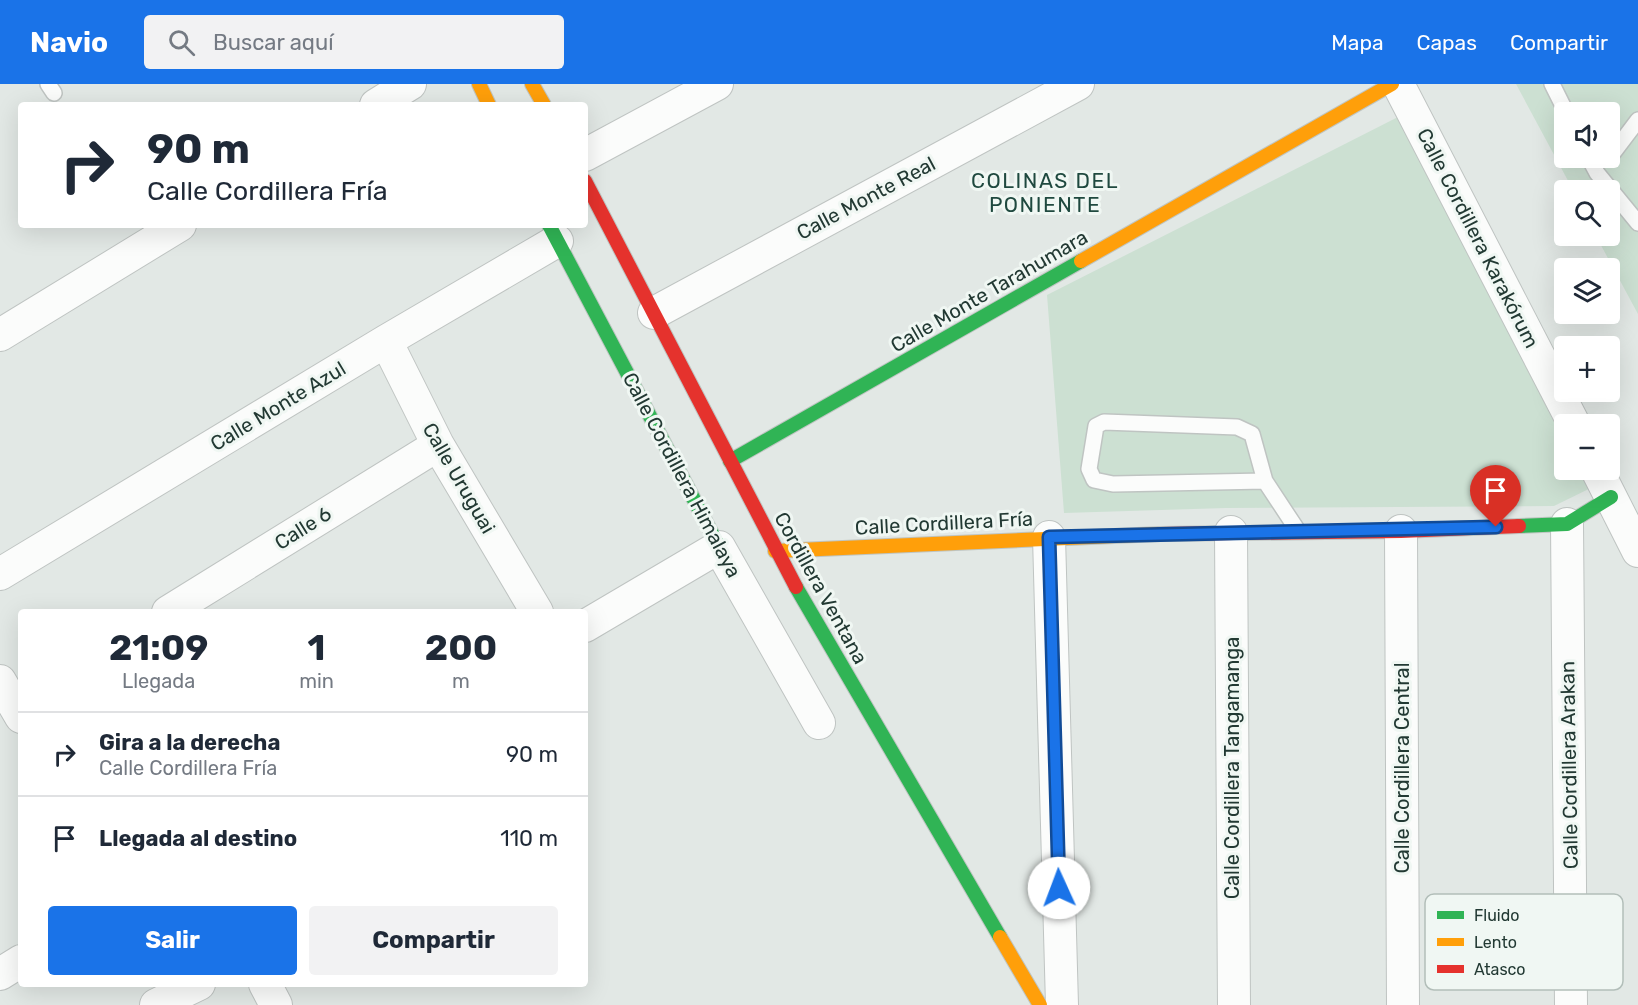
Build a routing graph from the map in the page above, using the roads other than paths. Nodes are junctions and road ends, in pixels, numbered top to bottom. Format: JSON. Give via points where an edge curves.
{"nodes":[{"id":1,"x":410,"y":84,"type":"edge"},
{"id":2,"x":479,"y":84,"type":"edge"},
{"id":3,"x":532,"y":84,"type":"edge"},
{"id":4,"x":717,"y":84,"type":"edge"},
{"id":5,"x":1078,"y":84,"type":"edge"},
{"id":6,"x":1392,"y":84,"type":"edge"},
{"id":7,"x":1398,"y":84,"type":"edge"},
{"id":8,"x":1552,"y":84,"type":"edge"},
{"id":9,"x":381,"y":102,"type":"edge"},
{"id":10,"x":488,"y":102,"type":"edge"},
{"id":11,"x":541,"y":102,"type":"edge"},
{"id":12,"x":1561,"y":102,"type":"edge"},
{"id":13,"x":1638,"y":120,"type":"edge"},
{"id":14,"x":1620,"y":143,"type":"edge"},
{"id":15,"x":588,"y":153,"type":"edge"},
{"id":16,"x":1594,"y":168,"type":"edge"},
{"id":17,"x":1601,"y":168,"type":"edge"},
{"id":18,"x":1597,"y":173,"type":"junction"},
{"id":19,"x":588,"y":187,"type":"edge"},
{"id":20,"x":1638,"y":223,"type":"edge"},
{"id":21,"x":175,"y":228,"type":"edge"},
{"id":22,"x":553,"y":233,"type":"edge"},
{"id":23,"x":654,"y":313,"type":"junction"},
{"id":24,"x":0,"y":335,"type":"edge"},
{"id":25,"x":386,"y":340,"type":"junction"},
{"id":26,"x":1569,"y":414,"type":"edge"},
{"id":27,"x":438,"y":445,"type":"junction"},
{"id":28,"x":730,"y":461,"type":"junction"},
{"id":29,"x":1265,"y":481,"type":"junction"},
{"id":30,"x":1604,"y":483,"type":"edge"},
{"id":31,"x":1567,"y":524,"type":"junction"},
{"id":32,"x":1298,"y":531,"type":"junction"},
{"id":33,"x":1401,"y":531,"type":"junction"},
{"id":34,"x":1231,"y":532,"type":"junction"},
{"id":35,"x":1049,"y":537,"type":"junction"},
{"id":36,"x":719,"y":547,"type":"junction"},
{"id":37,"x":775,"y":550,"type":"junction"},
{"id":38,"x":1638,"y":551,"type":"edge"},
{"id":39,"x":0,"y":574,"type":"edge"},
{"id":40,"x":173,"y":609,"type":"edge"},
{"id":41,"x":535,"y":609,"type":"edge"},
{"id":42,"x":588,"y":624,"type":"edge"},
{"id":43,"x":819,"y":723,"type":"dead end"},
{"id":44,"x":1570,"y":894,"type":"edge"},
{"id":45,"x":18,"y":963,"type":"edge"},
{"id":46,"x":0,"y":974,"type":"edge"},
{"id":47,"x":267,"y":987,"type":"edge"},
{"id":48,"x":1571,"y":990,"type":"edge"},
{"id":49,"x":276,"y":1005,"type":"edge"},
{"id":50,"x":1040,"y":1005,"type":"edge"},
{"id":51,"x":1062,"y":1005,"type":"edge"},
{"id":52,"x":1234,"y":1005,"type":"edge"},
{"id":53,"x":1403,"y":1005,"type":"edge"},
{"id":54,"x":1571,"y":1005,"type":"edge"}],
"edges":[{"from":1,"to":9,"type":"street"},
{"from":2,"to":10,"type":"street"},
{"from":3,"to":11,"type":"street"},
{"from":4,"to":15,"type":"street"},
{"from":5,"to":23,"type":"street","name":"Calle Monte Real"},
{"from":6,"to":28,"type":"street","name":"Calle Monte Tarahumara"},
{"from":7,"to":26,"type":"street","name":"Calle Cordillera Karakórum"},
{"from":8,"to":12,"type":"lane"},
{"from":13,"to":14,"type":"lane"},
{"from":16,"to":18,"type":"lane"},
{"from":17,"to":18,"type":"lane"},
{"from":18,"to":20,"type":"lane"},
{"from":19,"to":23,"type":"street","name":"Cordillera Ventana"},
{"from":21,"to":24,"type":"street"},
{"from":22,"to":25,"type":"street","name":"Calle Monte Azul"},
{"from":22,"to":36,"type":"street","name":"Calle Cordillera Himalaya"},
{"from":23,"to":28,"type":"street","name":"Cordillera Ventana"},
{"from":25,"to":27,"type":"street","name":"Calle Uruguai"},
{"from":25,"to":39,"type":"street","name":"Calle Monte Azul"},
{"from":27,"to":40,"type":"street","name":"Calle 6"},
{"from":27,"to":41,"type":"street","name":"Calle Uruguai"},
{"from":28,"to":37,"type":"street","name":"Cordillera Ventana"},
{"from":29,"to":29,"type":"lane","via":[[1252,434],[1237,427],[1104,422],[1096,426],[1089,469],[1094,480],[1113,484]]},
{"from":29,"to":32,"type":"lane"},
{"from":30,"to":31,"type":"street"},
{"from":30,"to":38,"type":"street"},
{"from":31,"to":33,"type":"street","name":"Calle Cordillera Fría"},
{"from":31,"to":44,"type":"street","name":"Calle Cordillera Arakan"},
{"from":32,"to":33,"type":"street","name":"Calle Cordillera Fría"},
{"from":32,"to":34,"type":"street","name":"Calle Cordillera Fría"},
{"from":33,"to":53,"type":"street","name":"Calle Cordillera Central"},
{"from":34,"to":35,"type":"street","name":"Calle Cordillera Fría"},
{"from":34,"to":52,"type":"street","name":"Calle Cordillera Tangamanga"},
{"from":35,"to":37,"type":"street","name":"Calle Cordillera Fría"},
{"from":35,"to":51,"type":"street"},
{"from":36,"to":42,"type":"street"},
{"from":36,"to":43,"type":"street","name":"Calle Cordillera Himalaya"},
{"from":37,"to":50,"type":"street","name":"Cordillera Ventana"},
{"from":45,"to":46,"type":"street"},
{"from":47,"to":49,"type":"street"},
{"from":48,"to":54,"type":"street","name":"Calle Cordillera Arakan"}]}
